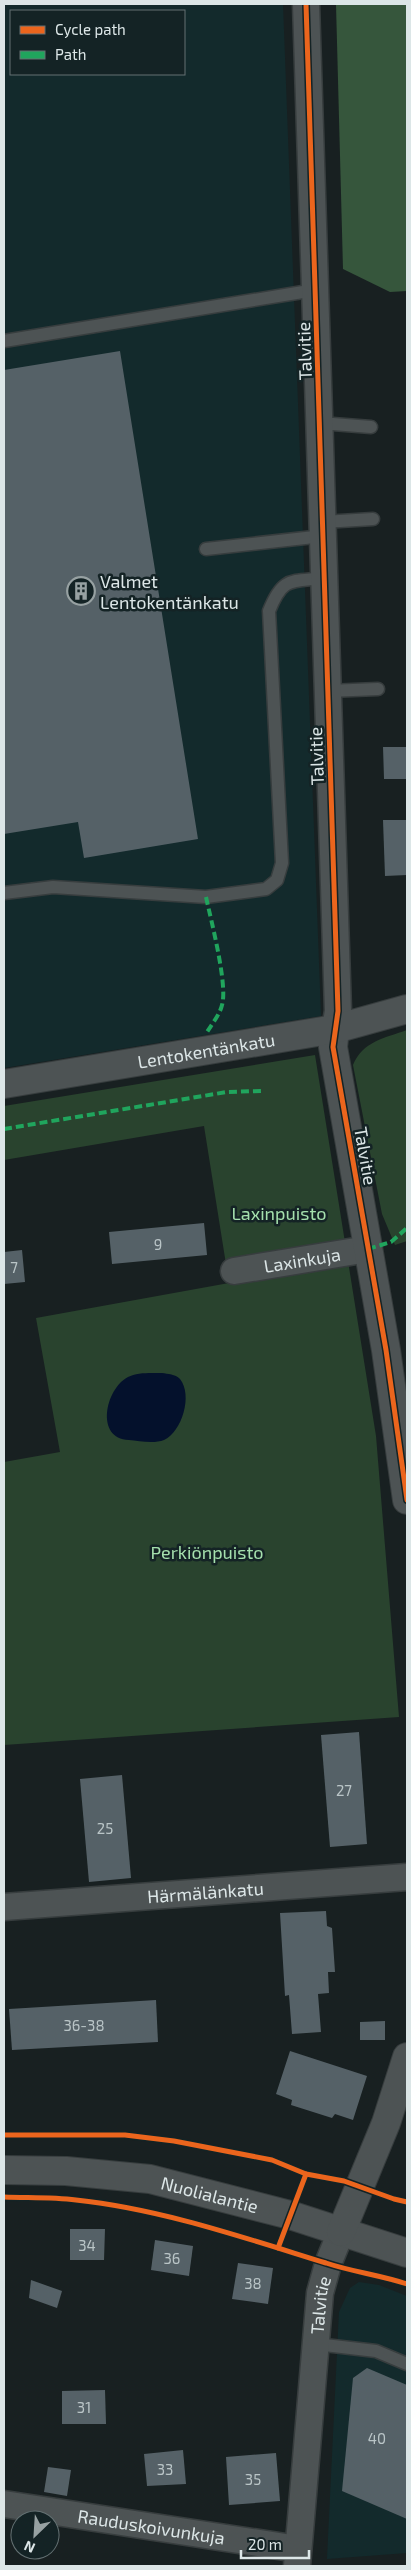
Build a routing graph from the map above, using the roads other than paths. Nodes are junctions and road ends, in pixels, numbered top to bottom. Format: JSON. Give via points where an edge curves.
{"nodes":[{"id":1,"x":306,"y":4,"type":"edge"},
{"id":2,"x":316,"y":290,"type":"junction"},
{"id":3,"x":4,"y":341,"type":"edge"},
{"id":4,"x":320,"y":423,"type":"junction"},
{"id":5,"x":371,"y":427,"type":"dead end"},
{"id":6,"x":373,"y":519,"type":"dead end"},
{"id":7,"x":323,"y":529,"type":"junction"},
{"id":8,"x":206,"y":549,"type":"dead end"},
{"id":9,"x":324,"y":578,"type":"junction"},
{"id":10,"x":378,"y":689,"type":"dead end"},
{"id":11,"x":328,"y":691,"type":"junction"},
{"id":12,"x":4,"y":893,"type":"edge"},
{"id":13,"x":407,"y":1009,"type":"edge"},
{"id":14,"x":335,"y":1029,"type":"junction"},
{"id":15,"x":4,"y":1084,"type":"edge"},
{"id":16,"x":368,"y":1249,"type":"junction"},
{"id":17,"x":234,"y":1271,"type":"dead end"},
{"id":18,"x":407,"y":1500,"type":"edge"},
{"id":19,"x":407,"y":1876,"type":"edge"},
{"id":20,"x":4,"y":1907,"type":"edge"},
{"id":21,"x":407,"y":2057,"type":"edge"},
{"id":22,"x":4,"y":2170,"type":"edge"},
{"id":23,"x":341,"y":2232,"type":"junction"},
{"id":24,"x":407,"y":2253,"type":"edge"},
{"id":25,"x":316,"y":2344,"type":"junction"},
{"id":26,"x":407,"y":2364,"type":"edge"},
{"id":27,"x":4,"y":2504,"type":"edge"},
{"id":28,"x":298,"y":2558,"type":"edge"}],
"edges":[{"from":1,"to":2,"type":"street","name":"Talvitie"},
{"from":2,"to":3,"type":"lane"},
{"from":2,"to":4,"type":"street","name":"Talvitie"},
{"from":4,"to":5,"type":"lane"},
{"from":4,"to":7,"type":"street","name":"Talvitie"},
{"from":6,"to":7,"type":"lane"},
{"from":7,"to":8,"type":"lane"},
{"from":7,"to":9,"type":"street","name":"Talvitie"},
{"from":9,"to":11,"type":"street","name":"Talvitie"},
{"from":9,"to":12,"type":"lane","via":[[289,582],[277,590],[269,611],[282,863],[277,880],[266,889],[206,897],[54,887]]},
{"from":10,"to":11,"type":"lane"},
{"from":11,"to":14,"type":"street","name":"Talvitie","via":[[338,1011]]},
{"from":13,"to":14,"type":"street","name":"Lentokentänkatu"},
{"from":14,"to":15,"type":"street","name":"Lentokentänkatu"},
{"from":14,"to":16,"type":"street","name":"Talvitie","via":[[333,1047]]},
{"from":16,"to":17,"type":"street","name":"Laxinkuja"},
{"from":16,"to":18,"type":"street","name":"Talvitie"},
{"from":19,"to":20,"type":"street","name":"Härmälänkatu"},
{"from":21,"to":23,"type":"street","name":"Talvitie","via":[[386,2122]]},
{"from":22,"to":23,"type":"street","name":"Nuolialantie","via":[[150,2179],[290,2215]]},
{"from":23,"to":24,"type":"street","name":"Nuolialantie"},
{"from":23,"to":25,"type":"street","name":"Talvitie","via":[[320,2293]]},
{"from":25,"to":26,"type":"lane","via":[[376,2351]]},
{"from":25,"to":28,"type":"street","name":"Talvitie"},
{"from":27,"to":28,"type":"street","name":"Rauduskoivunkuja"}]}
